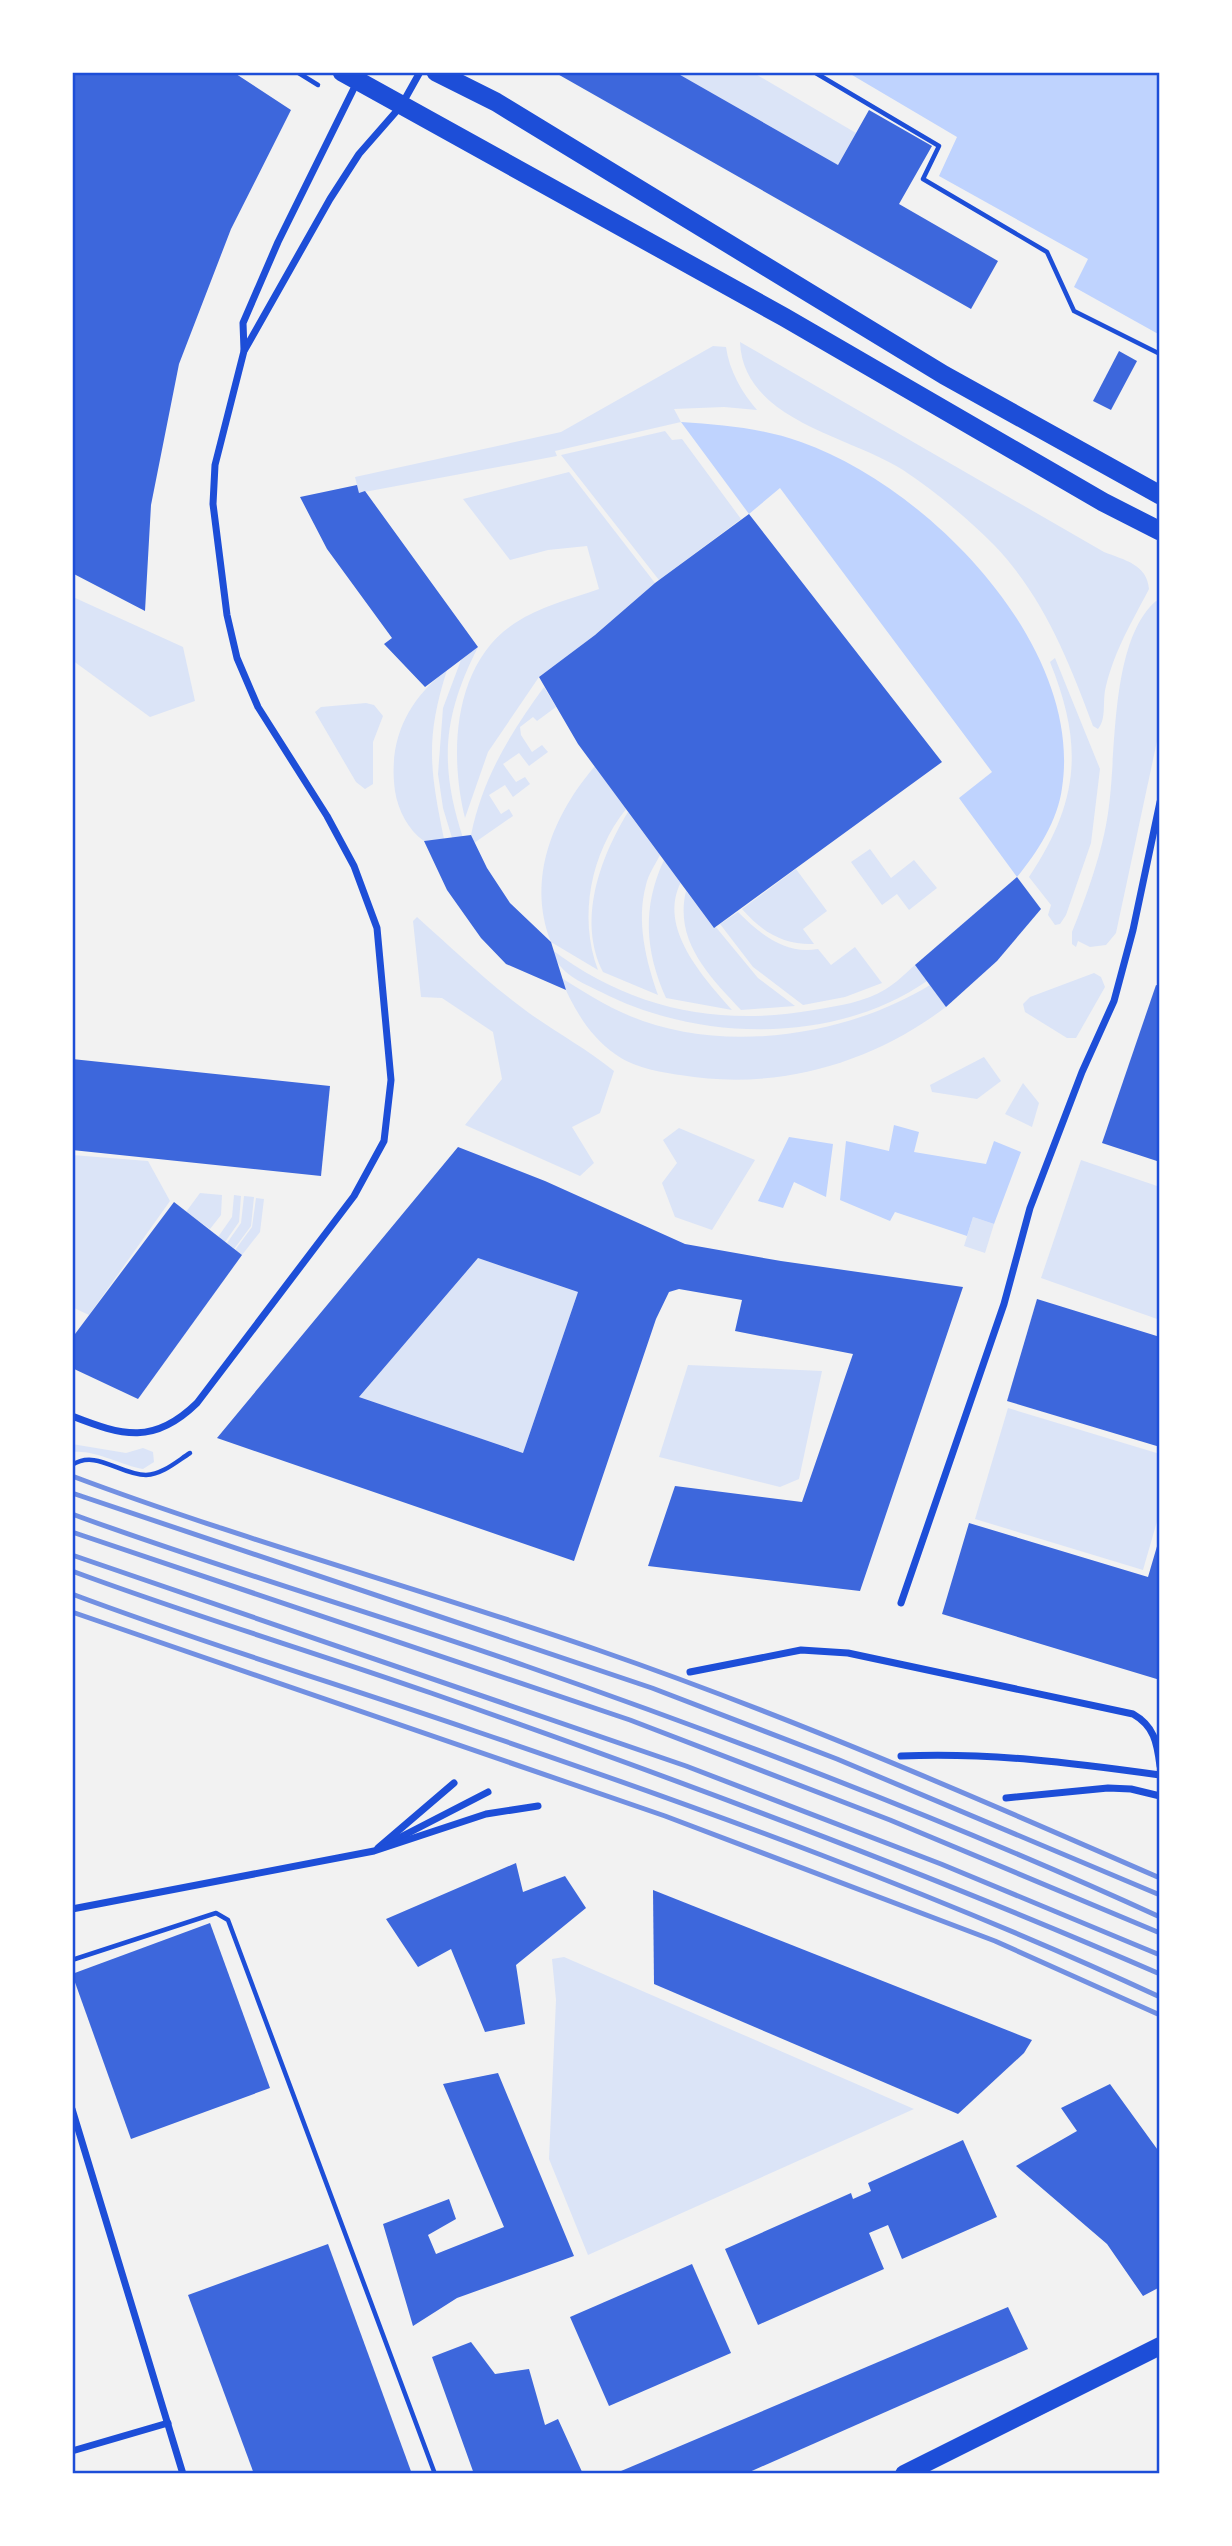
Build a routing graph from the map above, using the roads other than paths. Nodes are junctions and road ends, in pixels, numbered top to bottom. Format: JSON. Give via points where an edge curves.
{"nodes":[{"id":1,"x":421,"y":72,"type":"edge"},
{"id":2,"x":436,"y":72,"type":"edge"},
{"id":3,"x":354,"y":75,"type":"edge"},
{"id":4,"x":401,"y":106,"type":"junction"},
{"id":5,"x":244,"y":351,"type":"junction"},
{"id":6,"x":1160,"y":495,"type":"edge"},
{"id":7,"x":1160,"y":531,"type":"edge"},
{"id":8,"x":1160,"y":802,"type":"edge"},
{"id":9,"x":72,"y":1416,"type":"edge"},
{"id":10,"x":901,"y":1603,"type":"dead end"},
{"id":11,"x":690,"y":1672,"type":"dead end"},
{"id":12,"x":901,"y":1756,"type":"dead end"},
{"id":13,"x":1160,"y":1766,"type":"edge"},
{"id":14,"x":1160,"y":1775,"type":"edge"},
{"id":15,"x":454,"y":1783,"type":"dead end"},
{"id":16,"x":488,"y":1792,"type":"dead end"},
{"id":17,"x":1160,"y":1796,"type":"edge"},
{"id":18,"x":1006,"y":1798,"type":"dead end"},
{"id":19,"x":538,"y":1806,"type":"dead end"},
{"id":20,"x":374,"y":1851,"type":"junction"},
{"id":21,"x":72,"y":1909,"type":"edge"},
{"id":22,"x":72,"y":2109,"type":"edge"},
{"id":23,"x":1160,"y":2346,"type":"edge"},
{"id":24,"x":168,"y":2423,"type":"junction"},
{"id":25,"x":72,"y":2451,"type":"edge"},
{"id":26,"x":183,"y":2474,"type":"edge"},
{"id":27,"x":904,"y":2474,"type":"edge"}],
"edges":[{"from":1,"to":4,"type":"street"},
{"from":2,"to":6,"type":"highway","via":[[496,102],[944,375]]},
{"from":3,"to":4,"type":"highway"},
{"from":3,"to":5,"type":"street","via":[[243,323]]},
{"from":4,"to":5,"type":"street","via":[[353,163]]},
{"from":4,"to":7,"type":"highway"},
{"from":5,"to":9,"type":"street","via":[[215,465],[215,542],[227,615],[237,658],[258,707],[344,847],[377,928],[391,1080],[384,1141],[355,1196],[183,1417],[146,1433],[122,1433]]},
{"from":8,"to":10,"type":"street","via":[[1114,1001],[1030,1208],[1004,1304]]},
{"from":11,"to":13,"type":"street","via":[[801,1650],[848,1653],[1133,1714],[1147,1722],[1156,1738]]},
{"from":12,"to":14,"type":"street","via":[[943,1754],[1067,1762]]},
{"from":15,"to":20,"type":"street"},
{"from":16,"to":20,"type":"street"},
{"from":17,"to":18,"type":"street","via":[[1108,1788]]},
{"from":19,"to":20,"type":"street","via":[[486,1814]]},
{"from":20,"to":21,"type":"street"},
{"from":22,"to":24,"type":"street"},
{"from":23,"to":27,"type":"main road"},
{"from":24,"to":25,"type":"street"},
{"from":24,"to":26,"type":"street"}]}
